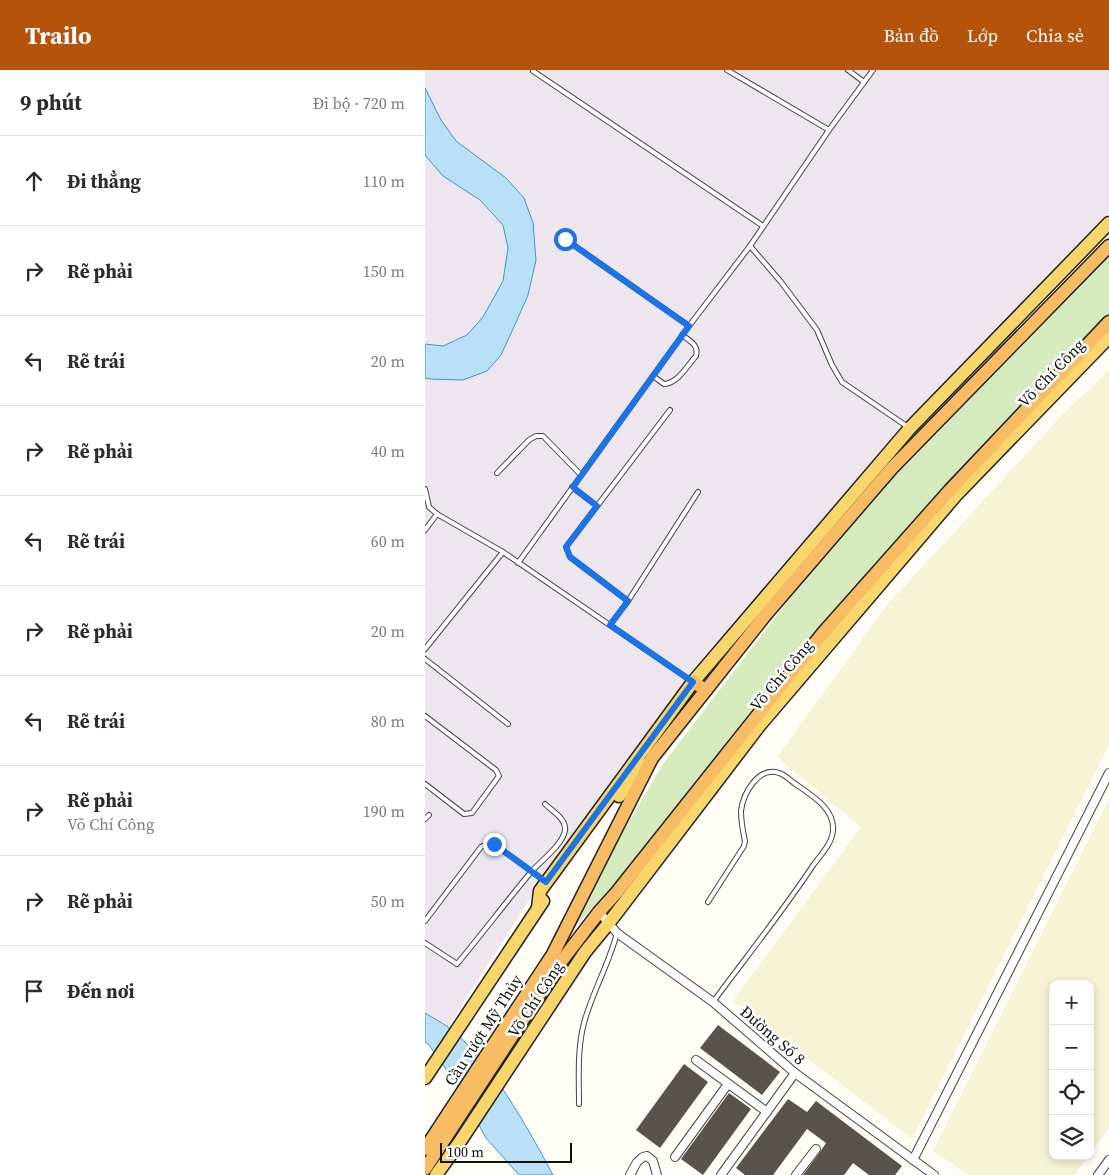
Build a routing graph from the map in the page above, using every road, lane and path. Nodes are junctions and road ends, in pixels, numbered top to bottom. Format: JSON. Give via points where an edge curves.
{"nodes":[{"id":1,"x":727,"y":70,"type":"edge"},
{"id":2,"x":848,"y":70,"type":"edge"},
{"id":3,"x":873,"y":70,"type":"edge"},
{"id":4,"x":533,"y":71,"type":"edge"},
{"id":5,"x":864,"y":82,"type":"junction"},
{"id":6,"x":829,"y":130,"type":"junction"},
{"id":7,"x":1109,"y":223,"type":"edge"},
{"id":8,"x":763,"y":226,"type":"junction"},
{"id":9,"x":565,"y":239,"type":"dead end"},
{"id":10,"x":749,"y":246,"type":"junction"},
{"id":11,"x":1109,"y":246,"type":"edge"},
{"id":12,"x":1109,"y":322,"type":"edge"},
{"id":13,"x":689,"y":326,"type":"junction"},
{"id":14,"x":682,"y":335,"type":"junction"},
{"id":15,"x":1109,"y":337,"type":"edge"},
{"id":16,"x":653,"y":376,"type":"junction"},
{"id":17,"x":670,"y":410,"type":"dead end"},
{"id":18,"x":910,"y":428,"type":"junction"},
{"id":19,"x":497,"y":473,"type":"dead end"},
{"id":20,"x":581,"y":475,"type":"junction"},
{"id":21,"x":573,"y":487,"type":"junction"},
{"id":22,"x":425,"y":489,"type":"edge"},
{"id":23,"x":697,"y":492,"type":"dead end"},
{"id":24,"x":427,"y":506,"type":"edge"},
{"id":25,"x":597,"y":506,"type":"junction"},
{"id":26,"x":437,"y":514,"type":"junction"},
{"id":27,"x":425,"y":530,"type":"edge"},
{"id":28,"x":503,"y":552,"type":"junction"},
{"id":29,"x":518,"y":563,"type":"junction"},
{"id":30,"x":628,"y":601,"type":"junction"},
{"id":31,"x":610,"y":625,"type":"junction"},
{"id":32,"x":425,"y":649,"type":"edge"},
{"id":33,"x":425,"y":659,"type":"edge"},
{"id":34,"x":693,"y":682,"type":"junction"},
{"id":35,"x":706,"y":690,"type":"junction"},
{"id":36,"x":425,"y":716,"type":"edge"},
{"id":37,"x":508,"y":724,"type":"dead end"},
{"id":38,"x":652,"y":758,"type":"junction"},
{"id":39,"x":1109,"y":773,"type":"edge"},
{"id":40,"x":425,"y":784,"type":"edge"},
{"id":41,"x":545,"y":804,"type":"dead end"},
{"id":42,"x":429,"y":815,"type":"dead end"},
{"id":43,"x":425,"y":819,"type":"edge"},
{"id":44,"x":532,"y":872,"type":"junction"},
{"id":45,"x":546,"y":882,"type":"junction"},
{"id":46,"x":708,"y":902,"type":"dead end"},
{"id":47,"x":538,"y":908,"type":"junction"},
{"id":48,"x":599,"y":912,"type":"junction"},
{"id":49,"x":425,"y":921,"type":"edge"},
{"id":50,"x":613,"y":929,"type":"junction"},
{"id":51,"x":425,"y":943,"type":"edge"},
{"id":52,"x":556,"y":959,"type":"junction"},
{"id":53,"x":713,"y":1002,"type":"junction"},
{"id":54,"x":696,"y":1060,"type":"dead end"},
{"id":55,"x":795,"y":1073,"type":"junction"},
{"id":56,"x":425,"y":1078,"type":"edge"},
{"id":57,"x":728,"y":1084,"type":"junction"},
{"id":58,"x":579,"y":1104,"type":"dead end"},
{"id":59,"x":767,"y":1112,"type":"junction"},
{"id":60,"x":425,"y":1149,"type":"edge"},
{"id":61,"x":816,"y":1149,"type":"dead end"},
{"id":62,"x":675,"y":1157,"type":"dead end"},
{"id":63,"x":913,"y":1160,"type":"junction"},
{"id":64,"x":1109,"y":1160,"type":"edge"},
{"id":65,"x":425,"y":1169,"type":"edge"},
{"id":66,"x":723,"y":1174,"type":"edge"},
{"id":67,"x":436,"y":1175,"type":"edge"},
{"id":68,"x":631,"y":1175,"type":"edge"},
{"id":69,"x":657,"y":1175,"type":"edge"},
{"id":70,"x":797,"y":1175,"type":"edge"},
{"id":71,"x":932,"y":1175,"type":"edge"},
{"id":72,"x":1098,"y":1175,"type":"edge"}],
"edges":[{"from":1,"to":6,"type":"lane"},
{"from":2,"to":5,"type":"lane"},
{"from":3,"to":5,"type":"lane"},
{"from":4,"to":8,"type":"lane"},
{"from":5,"to":6,"type":"lane"},
{"from":6,"to":8,"type":"lane"},
{"from":7,"to":18,"type":"main road","name":"Võ Chí Công"},
{"from":8,"to":10,"type":"lane"},
{"from":9,"to":13,"type":"lane"},
{"from":10,"to":13,"type":"lane"},
{"from":10,"to":18,"type":"lane","via":[[817,330],[843,382]]},
{"from":11,"to":35,"type":"highway","name":"Võ Chí Công","via":[[892,468],[767,612]]},
{"from":12,"to":48,"type":"highway","name":"Võ Chí Công","via":[[950,490],[823,633]]},
{"from":13,"to":14,"type":"lane"},
{"from":14,"to":16,"type":"lane"},
{"from":14,"to":16,"type":"lane","via":[[695,345],[696,356],[669,384]]},
{"from":15,"to":50,"type":"main road","name":"Võ Chí Công","via":[[956,495],[750,736]]},
{"from":16,"to":20,"type":"lane"},
{"from":17,"to":25,"type":"lane"},
{"from":18,"to":34,"type":"main road","name":"Võ Chí Công"},
{"from":19,"to":20,"type":"lane","via":[[529,440],[543,436]]},
{"from":20,"to":21,"type":"lane"},
{"from":21,"to":25,"type":"lane"},
{"from":21,"to":29,"type":"lane"},
{"from":22,"to":24,"type":"lane"},
{"from":23,"to":30,"type":"lane"},
{"from":24,"to":26,"type":"lane"},
{"from":25,"to":30,"type":"lane","via":[[569,542],[567,552]]},
{"from":26,"to":27,"type":"lane"},
{"from":26,"to":28,"type":"lane"},
{"from":28,"to":29,"type":"lane"},
{"from":28,"to":32,"type":"lane"},
{"from":29,"to":31,"type":"lane"},
{"from":30,"to":31,"type":"lane"},
{"from":31,"to":34,"type":"lane"},
{"from":33,"to":37,"type":"lane"},
{"from":34,"to":35,"type":"highway"},
{"from":34,"to":45,"type":"main road","name":"Võ Chí Công"},
{"from":35,"to":38,"type":"highway","name":"Võ Chí Công"},
{"from":36,"to":40,"type":"lane","via":[[497,770],[499,776],[468,815]]},
{"from":38,"to":47,"type":"main road","name":"Võ Chí Công","via":[[614,802]]},
{"from":38,"to":52,"type":"highway","name":"Võ Chí Công"},
{"from":39,"to":63,"type":"street"},
{"from":41,"to":44,"type":"lane","via":[[562,820],[565,830],[560,841]]},
{"from":42,"to":43,"type":"lane"},
{"from":44,"to":45,"type":"lane"},
{"from":44,"to":49,"type":"lane","via":[[494,844],[487,844],[481,847]]},
{"from":44,"to":51,"type":"lane","via":[[457,964]]},
{"from":45,"to":47,"type":"main road","name":"Võ Chí Công","via":[[540,891]]},
{"from":46,"to":53,"type":"lane","via":[[744,846],[741,810],[754,781],[764,773],[779,773],[821,803],[832,823],[831,840]]},
{"from":47,"to":56,"type":"main road","name":"Võ Chí Công"},
{"from":48,"to":50,"type":"street","name":"Đường Số 8"},
{"from":48,"to":52,"type":"highway","name":"Võ Chí Công"},
{"from":50,"to":53,"type":"street","name":"Đường Số 8"},
{"from":50,"to":58,"type":"lane","via":[[612,951],[583,1024]]},
{"from":50,"to":67,"type":"main road","name":"Võ Chí Công","via":[[585,952]]},
{"from":52,"to":60,"type":"highway","name":"Cầu vượt Mỹ Thủy"},
{"from":52,"to":65,"type":"highway","name":"Cầu vượt Mỹ Thủy"},
{"from":53,"to":55,"type":"street","name":"Đường Số 8"},
{"from":54,"to":57,"type":"street"},
{"from":55,"to":59,"type":"street"},
{"from":55,"to":63,"type":"street","name":"Đường Số 8"},
{"from":57,"to":59,"type":"street"},
{"from":57,"to":62,"type":"street"},
{"from":59,"to":66,"type":"street"},
{"from":61,"to":70,"type":"street"},
{"from":63,"to":71,"type":"street","name":"Đường Số 8"},
{"from":64,"to":72,"type":"street"},
{"from":68,"to":69,"type":"street","via":[[637,1162],[647,1156],[653,1161]]}]}
